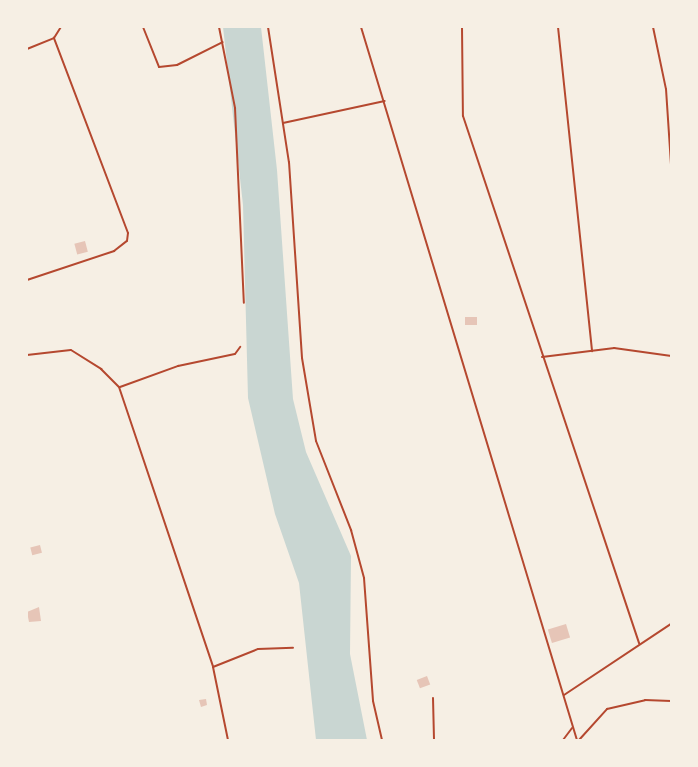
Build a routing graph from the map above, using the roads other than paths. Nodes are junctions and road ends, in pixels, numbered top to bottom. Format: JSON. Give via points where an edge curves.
{"nodes":[{"id":1,"x":61,"y":27,"type":"edge"},
{"id":2,"x":142,"y":27,"type":"edge"},
{"id":3,"x":219,"y":27,"type":"edge"},
{"id":4,"x":268,"y":27,"type":"edge"},
{"id":5,"x":361,"y":27,"type":"edge"},
{"id":6,"x":462,"y":27,"type":"edge"},
{"id":7,"x":558,"y":27,"type":"edge"},
{"id":8,"x":653,"y":27,"type":"edge"},
{"id":9,"x":54,"y":38,"type":"junction"},
{"id":10,"x":223,"y":42,"type":"junction"},
{"id":11,"x":27,"y":49,"type":"edge"},
{"id":12,"x":385,"y":101,"type":"junction"},
{"id":13,"x":283,"y":123,"type":"junction"},
{"id":14,"x":671,"y":165,"type":"edge"},
{"id":15,"x":27,"y":280,"type":"edge"},
{"id":16,"x":244,"y":303,"type":"dead end"},
{"id":17,"x":240,"y":347,"type":"dead end"},
{"id":18,"x":592,"y":351,"type":"junction"},
{"id":19,"x":27,"y":355,"type":"edge"},
{"id":20,"x":671,"y":356,"type":"edge"},
{"id":21,"x":542,"y":357,"type":"junction"},
{"id":22,"x":119,"y":387,"type":"junction"},
{"id":23,"x":671,"y":624,"type":"edge"},
{"id":24,"x":639,"y":643,"type":"junction"},
{"id":25,"x":292,"y":648,"type":"dead end"},
{"id":26,"x":213,"y":667,"type":"junction"},
{"id":27,"x":564,"y":695,"type":"junction"},
{"id":28,"x":433,"y":698,"type":"dead end"},
{"id":29,"x":671,"y":701,"type":"edge"},
{"id":30,"x":572,"y":728,"type":"junction"},
{"id":31,"x":228,"y":740,"type":"edge"},
{"id":32,"x":382,"y":740,"type":"edge"},
{"id":33,"x":434,"y":740,"type":"edge"},
{"id":34,"x":563,"y":740,"type":"edge"},
{"id":35,"x":578,"y":740,"type":"edge"}],
"edges":[{"from":1,"to":9,"type":"lane"},
{"from":2,"to":10,"type":"lane","via":[[159,67],[177,65]]},
{"from":3,"to":10,"type":"lane"},
{"from":4,"to":13,"type":"lane"},
{"from":5,"to":12,"type":"lane"},
{"from":6,"to":21,"type":"lane","via":[[463,116]]},
{"from":7,"to":18,"type":"lane"},
{"from":8,"to":14,"type":"lane","via":[[666,89]]},
{"from":9,"to":11,"type":"lane"},
{"from":9,"to":15,"type":"lane","via":[[128,233],[127,241],[114,251]]},
{"from":10,"to":16,"type":"lane","via":[[235,108]]},
{"from":12,"to":13,"type":"lane"},
{"from":12,"to":27,"type":"lane","via":[[415,214]]},
{"from":13,"to":32,"type":"lane","via":[[302,358],[316,441],[351,530],[364,579],[373,701]]},
{"from":17,"to":22,"type":"lane","via":[[235,354],[178,366]]},
{"from":18,"to":20,"type":"lane","via":[[614,348]]},
{"from":18,"to":21,"type":"lane"},
{"from":19,"to":22,"type":"lane","via":[[71,350],[101,369]]},
{"from":21,"to":24,"type":"lane"},
{"from":22,"to":26,"type":"lane"},
{"from":23,"to":24,"type":"lane"},
{"from":24,"to":27,"type":"lane"},
{"from":25,"to":26,"type":"lane","via":[[258,649]]},
{"from":26,"to":31,"type":"lane"},
{"from":27,"to":30,"type":"lane"},
{"from":28,"to":33,"type":"lane"},
{"from":29,"to":35,"type":"lane","via":[[645,700],[607,709]]},
{"from":30,"to":34,"type":"lane"},
{"from":30,"to":35,"type":"lane"}]}
